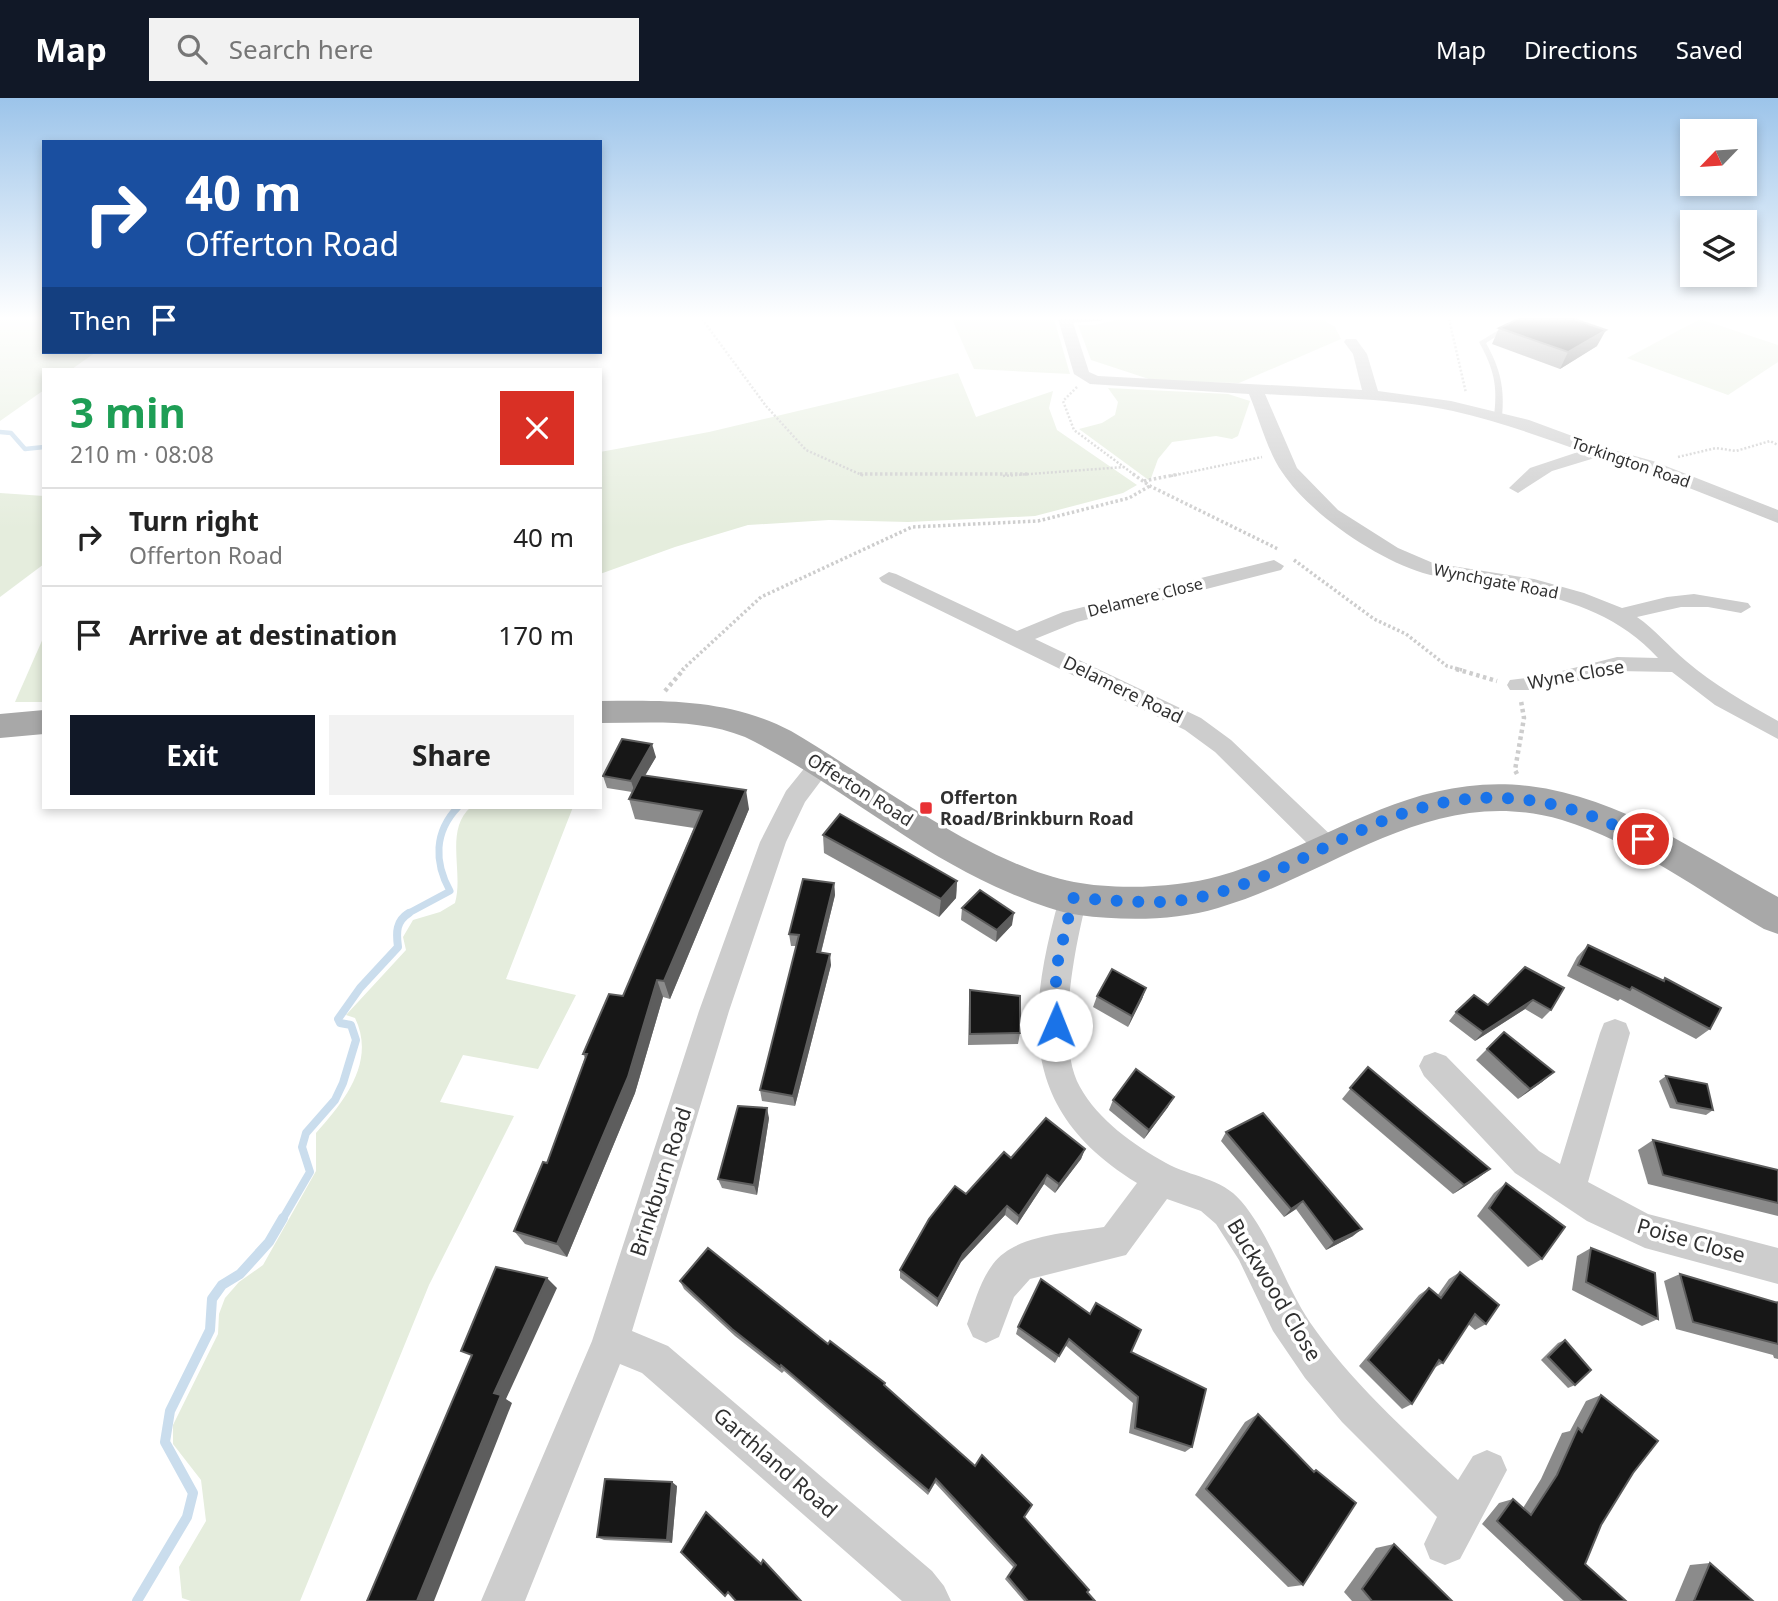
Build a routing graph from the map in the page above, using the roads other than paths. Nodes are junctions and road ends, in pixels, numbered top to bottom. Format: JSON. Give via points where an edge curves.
{"nodes":[{"id":1,"x":1221,"y":389,"type":"edge"},
{"id":2,"x":1370,"y":389,"type":"edge"},
{"id":3,"x":1501,"y":389,"type":"edge"},
{"id":4,"x":1256,"y":391,"type":"junction"},
{"id":5,"x":1371,"y":395,"type":"junction"},
{"id":6,"x":1499,"y":417,"type":"junction"},
{"id":7,"x":1597,"y":451,"type":"junction"},
{"id":8,"x":1518,"y":488,"type":"dead end"},
{"id":9,"x":1778,"y":517,"type":"edge"},
{"id":10,"x":1274,"y":566,"type":"dead end"},
{"id":11,"x":889,"y":578,"type":"dead end"},
{"id":12,"x":1741,"y":607,"type":"dead end"},
{"id":13,"x":1621,"y":615,"type":"junction"},
{"id":14,"x":1019,"y":638,"type":"junction"},
{"id":15,"x":1677,"y":665,"type":"junction"},
{"id":16,"x":1518,"y":685,"type":"road end"},
{"id":17,"x":602,"y":712,"type":"edge"},
{"id":18,"x":42,"y":722,"type":"edge"},
{"id":19,"x":0,"y":726,"type":"edge"},
{"id":20,"x":1778,"y":731,"type":"edge"},
{"id":21,"x":820,"y":766,"type":"junction"},
{"id":22,"x":1327,"y":847,"type":"junction"},
{"id":23,"x":1073,"y":898,"type":"junction"},
{"id":24,"x":1778,"y":917,"type":"edge"},
{"id":25,"x":1615,"y":1033,"type":"dead end"},
{"id":26,"x":1435,"y":1066,"type":"dead end"},
{"id":27,"x":1161,"y":1179,"type":"junction"},
{"id":28,"x":1569,"y":1190,"type":"junction"},
{"id":29,"x":1778,"y":1266,"type":"edge"},
{"id":30,"x":986,"y":1324,"type":"dead end"},
{"id":31,"x":610,"y":1342,"type":"junction"},
{"id":32,"x":1486,"y":1470,"type":"dead end"},
{"id":33,"x":503,"y":1601,"type":"edge"},
{"id":34,"x":929,"y":1601,"type":"edge"}],
"edges":[{"from":1,"to":4,"type":"street","name":"Torkington Road"},
{"from":2,"to":5,"type":"street"},
{"from":3,"to":6,"type":"lane"},
{"from":4,"to":5,"type":"street","name":"Torkington Road"},
{"from":4,"to":13,"type":"street","name":"Wynchgate Road","via":[[1289,470],[1331,514],[1391,552],[1428,568],[1534,585]]},
{"from":5,"to":6,"type":"street","name":"Torkington Road"},
{"from":6,"to":7,"type":"street","name":"Torkington Road"},
{"from":7,"to":8,"type":"street","via":[[1540,468]]},
{"from":7,"to":9,"type":"street","name":"Torkington Road","via":[[1647,465]]},
{"from":10,"to":14,"type":"street","name":"Delamere Close","via":[[1070,617]]},
{"from":11,"to":14,"type":"street","name":"Delamere Road"},
{"from":12,"to":13,"type":"street","via":[[1709,600],[1673,600]]},
{"from":13,"to":15,"type":"street","name":"Wynchgate Road","via":[[1650,636]]},
{"from":14,"to":22,"type":"street","name":"Delamere Road","via":[[1194,724],[1223,746]]},
{"from":15,"to":16,"type":"street","name":"Wyne Close","via":[[1617,664]]},
{"from":15,"to":20,"type":"street","name":"Wynchgate Road","via":[[1723,700]]},
{"from":17,"to":21,"type":"main road","name":"Offerton Road","via":[[693,714],[743,723],[783,740]]},
{"from":18,"to":19,"type":"main road"},
{"from":21,"to":23,"type":"main road","name":"Offerton Road","via":[[952,847]]},
{"from":21,"to":31,"type":"street","name":"Brinkburn Road","via":[[795,797],[773,842],[714,1011]]},
{"from":22,"to":23,"type":"main road","name":"Offerton Road","via":[[1266,875],[1195,898],[1139,902]]},
{"from":22,"to":24,"type":"main road","name":"Offerton Road","via":[[1418,807],[1456,798],[1530,800],[1564,806],[1619,827]]},
{"from":23,"to":27,"type":"street","name":"Buckwood Close","via":[[1056,969],[1056,1060],[1066,1094],[1099,1135]]},
{"from":25,"to":28,"type":"street"},
{"from":26,"to":28,"type":"street","name":"Poise Close","via":[[1527,1162]]},
{"from":27,"to":30,"type":"street","via":[[1114,1243],[1015,1267],[998,1290]]},
{"from":27,"to":32,"type":"street","name":"Buckwood Close","via":[[1202,1193],[1226,1210],[1247,1240],[1283,1313],[1324,1372],[1453,1528]]},
{"from":28,"to":29,"type":"street","name":"Poise Close","via":[[1645,1231]]},
{"from":31,"to":33,"type":"street","name":"Brinkburn Road"},
{"from":31,"to":34,"type":"street","name":"Garthland Road","via":[[654,1359]]}]}
